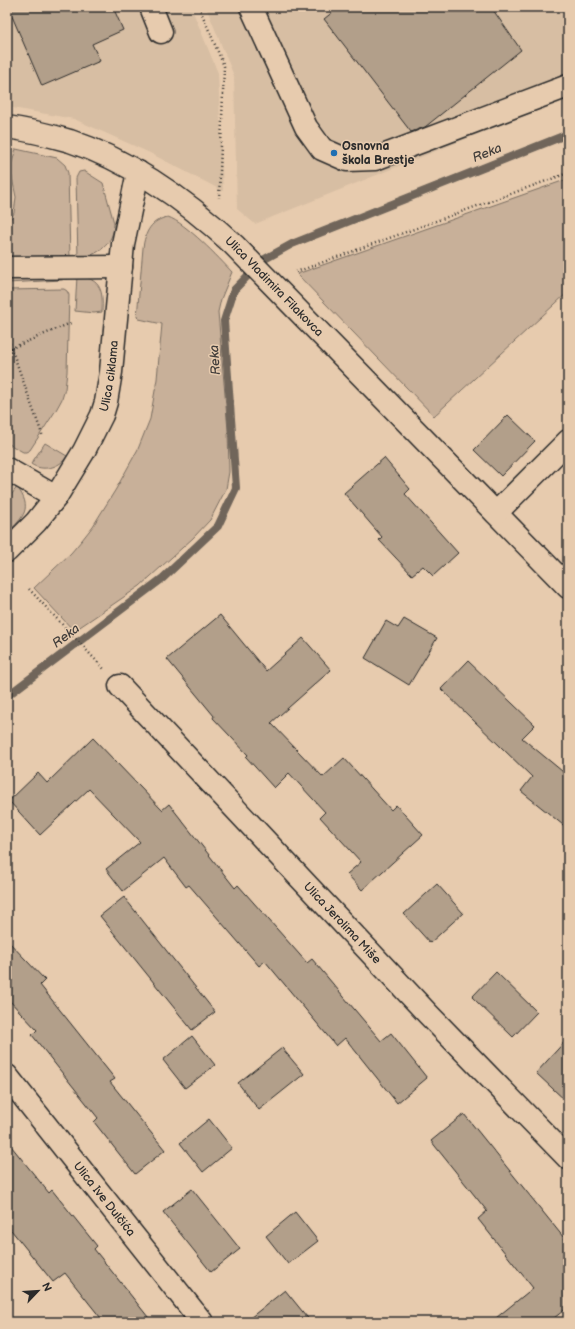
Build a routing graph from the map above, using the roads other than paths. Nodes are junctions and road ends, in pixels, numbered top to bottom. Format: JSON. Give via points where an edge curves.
{"nodes":[{"id":1,"x":151,"y":7,"type":"edge"},
{"id":2,"x":251,"y":7,"type":"edge"},
{"id":3,"x":161,"y":32,"type":"dead end"},
{"id":4,"x":568,"y":86,"type":"edge"},
{"id":5,"x":7,"y":127,"type":"edge"},
{"id":6,"x":138,"y":172,"type":"junction"},
{"id":7,"x":121,"y":267,"type":"junction"},
{"id":8,"x":7,"y":268,"type":"edge"},
{"id":9,"x":568,"y":441,"type":"edge"},
{"id":10,"x":7,"y":469,"type":"edge"},
{"id":11,"x":56,"y":497,"type":"junction"},
{"id":12,"x":496,"y":513,"type":"junction"},
{"id":13,"x":7,"y":550,"type":"edge"},
{"id":14,"x":568,"y":587,"type":"edge"},
{"id":15,"x":120,"y":686,"type":"dead end"},
{"id":16,"x":7,"y":1076,"type":"edge"},
{"id":17,"x":568,"y":1158,"type":"edge"},
{"id":18,"x":202,"y":1322,"type":"edge"}],
"edges":[{"from":1,"to":3,"type":"street"},
{"from":2,"to":4,"type":"street","via":[[306,127],[322,149],[347,160],[375,159]]},
{"from":5,"to":6,"type":"street","name":"Ulica Vladimira Filakovca","via":[[70,141]]},
{"from":6,"to":7,"type":"street","name":"Ulica ciklama"},
{"from":6,"to":12,"type":"street","name":"Ulica Vladimira Filakovca","via":[[186,203],[234,245]]},
{"from":7,"to":8,"type":"street"},
{"from":7,"to":11,"type":"street","name":"Ulica ciklama","via":[[106,402],[91,440]]},
{"from":9,"to":12,"type":"street"},
{"from":10,"to":11,"type":"street"},
{"from":11,"to":13,"type":"street","name":"Ulica ciklama","via":[[36,522]]},
{"from":12,"to":14,"type":"street","name":"Ulica Vladimira Filakovca"},
{"from":15,"to":17,"type":"street","name":"Ulica Jerolima Miše","via":[[428,1014]]},
{"from":16,"to":18,"type":"street","name":"Ulica Ive Dulčića"}]}
